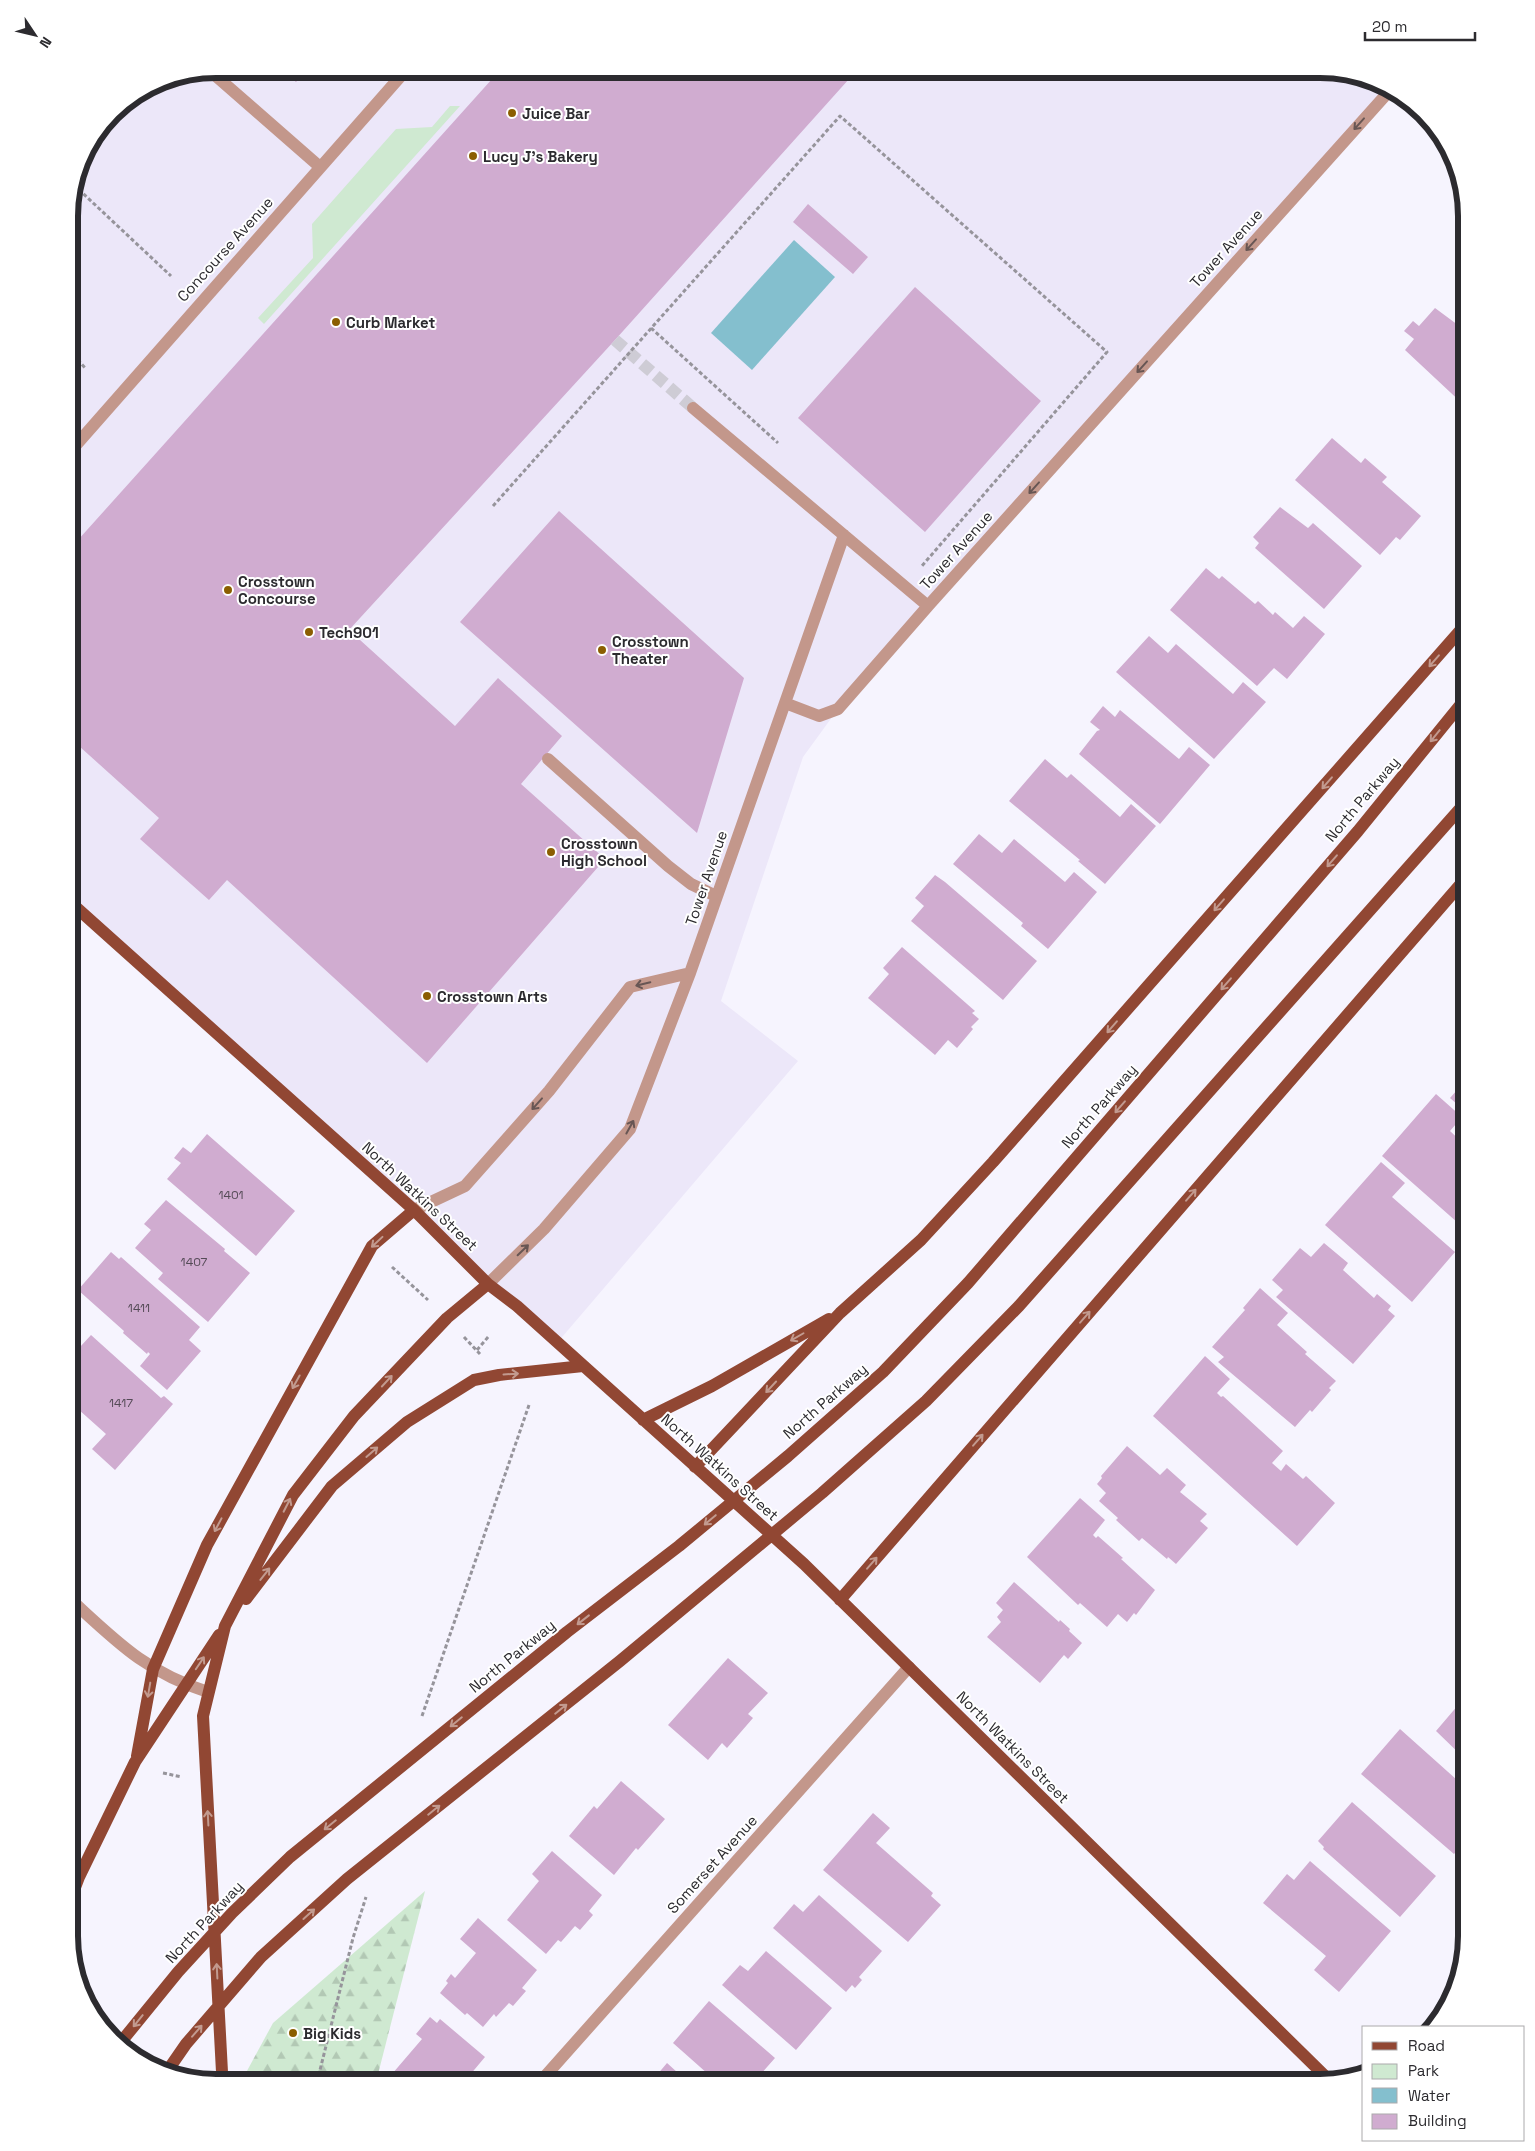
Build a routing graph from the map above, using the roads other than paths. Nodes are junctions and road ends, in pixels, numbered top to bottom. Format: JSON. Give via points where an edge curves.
{"nodes":[{"id":1,"x":218,"y":78,"type":"edge"},
{"id":2,"x":399,"y":78,"type":"edge"},
{"id":3,"x":1386,"y":95,"type":"edge"},
{"id":4,"x":320,"y":168,"type":"junction"},
{"id":5,"x":692,"y":408,"type":"tunnel mouth"},
{"id":6,"x":78,"y":443,"type":"edge"},
{"id":7,"x":844,"y":536,"type":"junction"},
{"id":8,"x":928,"y":606,"type":"junction"},
{"id":9,"x":1458,"y":633,"type":"edge"},
{"id":10,"x":785,"y":703,"type":"junction"},
{"id":11,"x":1458,"y":708,"type":"edge"},
{"id":12,"x":548,"y":760,"type":"dead end"},
{"id":13,"x":1458,"y":811,"type":"edge"},
{"id":14,"x":1458,"y":887,"type":"edge"},
{"id":15,"x":716,"y":896,"type":"junction"},
{"id":16,"x":78,"y":909,"type":"edge"},
{"id":17,"x":690,"y":973,"type":"junction"},
{"id":18,"x":414,"y":1210,"type":"junction"},
{"id":19,"x":488,"y":1284,"type":"junction"},
{"id":20,"x":840,"y":1313,"type":"junction"},
{"id":21,"x":583,"y":1366,"type":"junction"},
{"id":22,"x":643,"y":1420,"type":"junction"},
{"id":23,"x":694,"y":1467,"type":"junction"},
{"id":24,"x":840,"y":1600,"type":"junction"},
{"id":25,"x":77,"y":1606,"type":"edge"},
{"id":26,"x":225,"y":1626,"type":"junction"},
{"id":27,"x":909,"y":1667,"type":"junction"},
{"id":28,"x":153,"y":1669,"type":"junction"},
{"id":29,"x":186,"y":1685,"type":"junction"},
{"id":30,"x":208,"y":1692,"type":"junction"},
{"id":31,"x":135,"y":1762,"type":"junction"},
{"id":32,"x":77,"y":1882,"type":"edge"},
{"id":33,"x":124,"y":2039,"type":"edge"},
{"id":34,"x":171,"y":2066,"type":"edge"},
{"id":35,"x":222,"y":2073,"type":"edge"},
{"id":36,"x":548,"y":2073,"type":"edge"},
{"id":37,"x":1323,"y":2074,"type":"edge"}],
"edges":[{"from":1,"to":4,"type":"street"},
{"from":2,"to":4,"type":"street","name":"Concourse Avenue"},
{"from":3,"to":8,"type":"street","name":"Tower Avenue","one_way":true},
{"from":4,"to":6,"type":"street","name":"Concourse Avenue"},
{"from":5,"to":7,"type":"street"},
{"from":7,"to":8,"type":"street","name":"Tower Avenue"},
{"from":7,"to":10,"type":"street","name":"Tower Avenue"},
{"from":8,"to":10,"type":"street","via":[[838,709],[818,716]]},
{"from":9,"to":20,"type":"main road","one_way":true,"via":[[993,1162],[921,1240]]},
{"from":10,"to":15,"type":"street","name":"Tower Avenue"},
{"from":11,"to":33,"type":"main road","name":"North Parkway","one_way":true,"via":[[1358,831],[968,1283],[883,1372],[679,1546],[567,1632],[290,1857],[232,1913]]},
{"from":12,"to":15,"type":"street","via":[[668,866],[691,884]]},
{"from":34,"to":13,"type":"main road","one_way":true,"via":[[261,1957],[347,1879],[620,1661],[822,1493],[926,1401],[1019,1306]]},
{"from":24,"to":14,"type":"main road","one_way":true},
{"from":15,"to":17,"type":"street","name":"Tower Avenue"},
{"from":16,"to":18,"type":"main road","name":"North Watkins Street"},
{"from":17,"to":18,"type":"street","one_way":true,"via":[[630,987],[549,1091],[465,1186]]},
{"from":19,"to":17,"type":"street","name":"Tower Avenue","one_way":true,"via":[[544,1229],[630,1129]]},
{"from":18,"to":19,"type":"main road","name":"North Watkins Street"},
{"from":18,"to":28,"type":"main road","one_way":true,"via":[[372,1246],[207,1545]]},
{"from":19,"to":21,"type":"main road","name":"North Watkins Street"},
{"from":26,"to":19,"type":"main road","one_way":true,"via":[[293,1495],[354,1416],[447,1318]]},
{"from":20,"to":22,"type":"main road","one_way":true,"via":[[712,1386]]},
{"from":20,"to":23,"type":"main road","one_way":true},
{"from":21,"to":22,"type":"main road","name":"North Watkins Street"},
{"from":26,"to":21,"type":"main road","one_way":true,"via":[[332,1486],[406,1422],[474,1380]]},
{"from":22,"to":23,"type":"main road","name":"North Watkins Street"},
{"from":23,"to":24,"type":"main road","name":"North Watkins Street"},
{"from":24,"to":27,"type":"main road","name":"North Watkins Street"},
{"from":25,"to":28,"type":"street","via":[[123,1648]]},
{"from":29,"to":26,"type":"main road","one_way":true},
{"from":26,"to":30,"type":"main road"},
{"from":27,"to":36,"type":"street","name":"Somerset Avenue"},
{"from":27,"to":37,"type":"main road","name":"North Watkins Street"},
{"from":28,"to":29,"type":"street"},
{"from":28,"to":31,"type":"main road","one_way":true},
{"from":29,"to":30,"type":"street"},
{"from":29,"to":31,"type":"main road"},
{"from":35,"to":30,"type":"main road","one_way":true,"via":[[202,1716]]},
{"from":31,"to":32,"type":"main road"}]}
